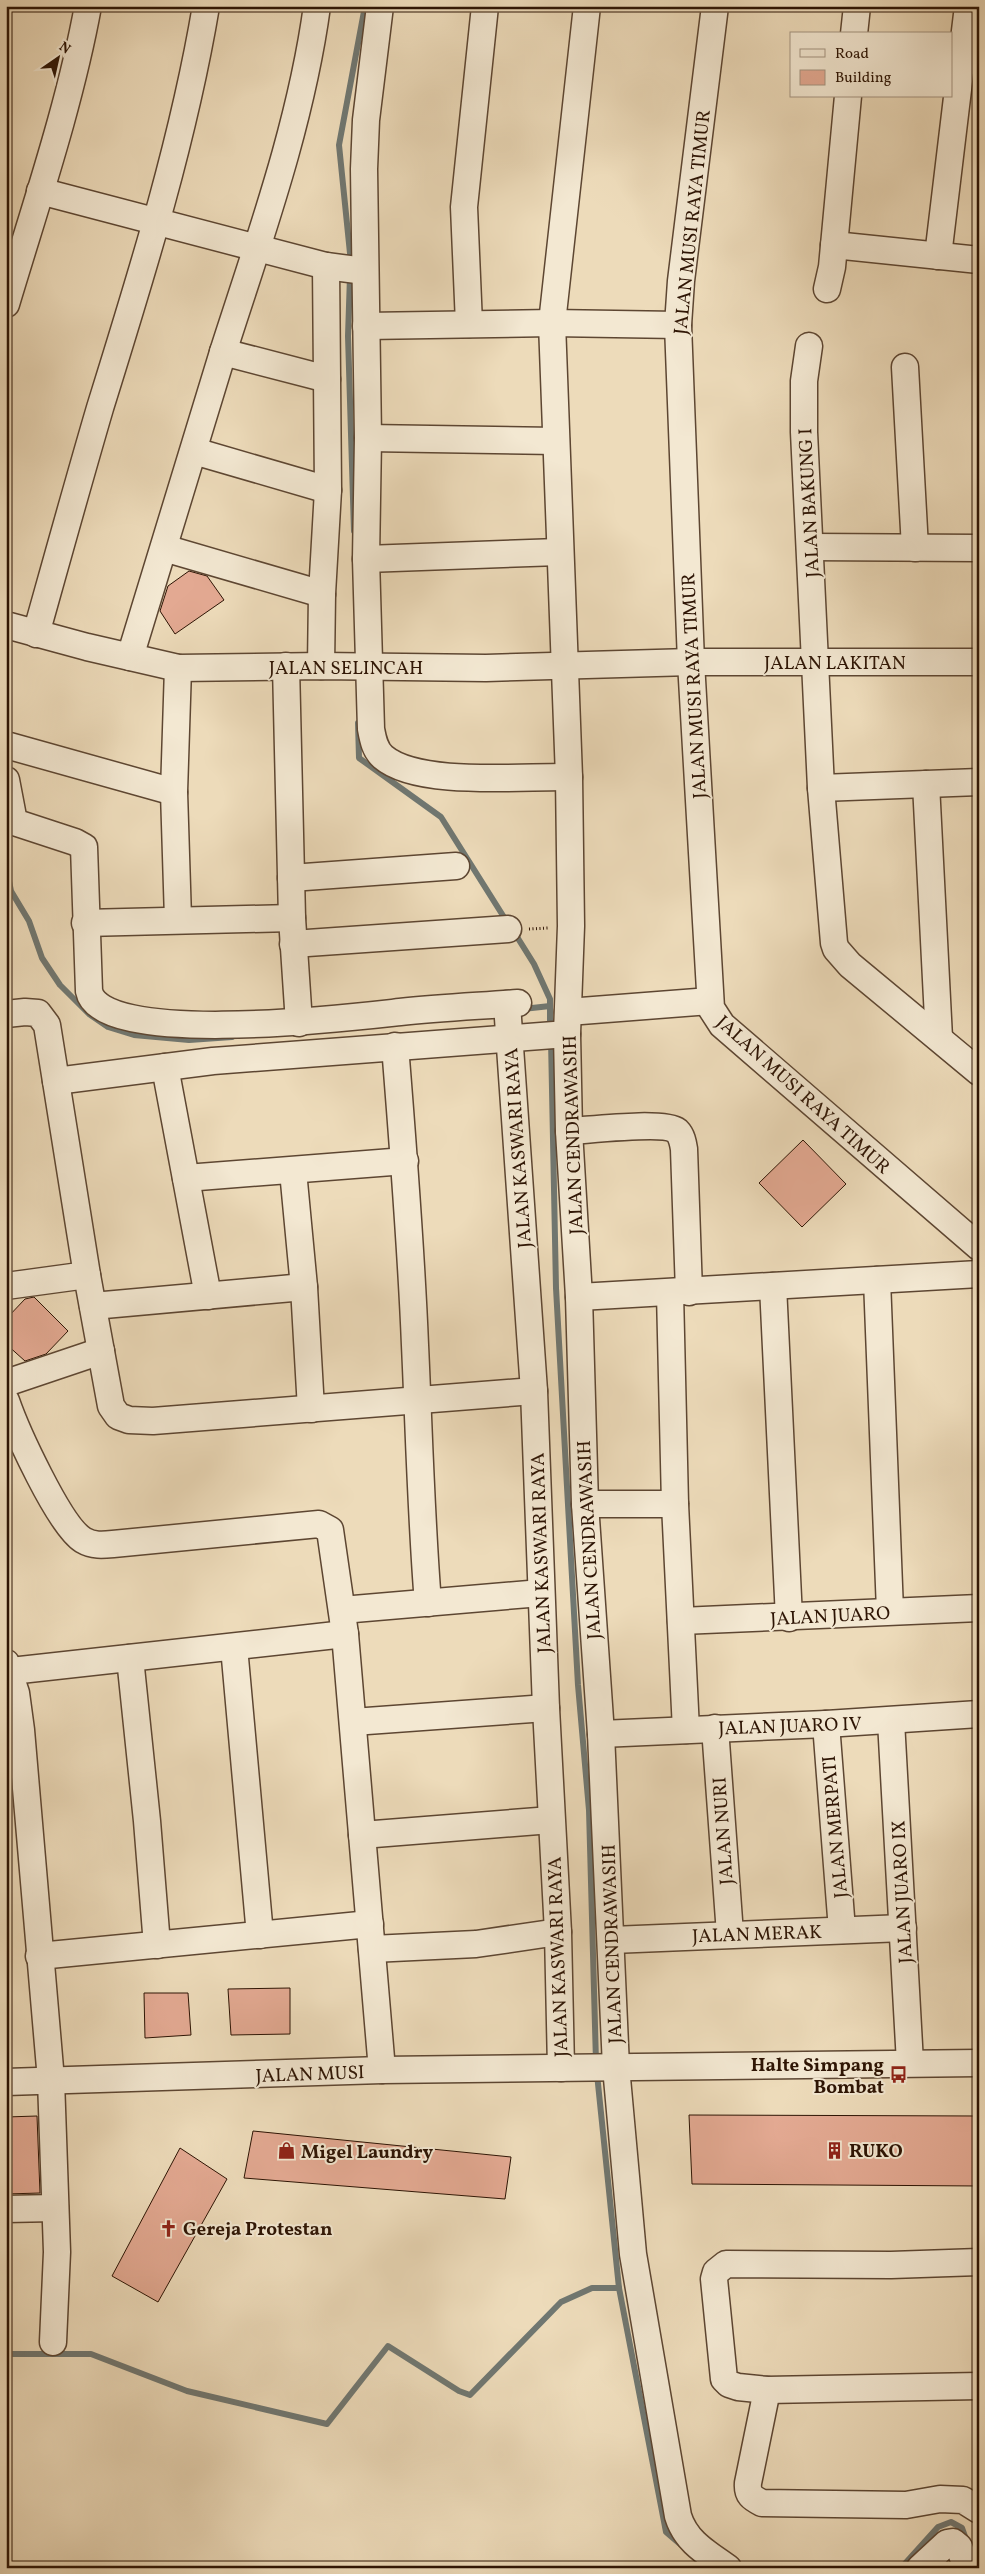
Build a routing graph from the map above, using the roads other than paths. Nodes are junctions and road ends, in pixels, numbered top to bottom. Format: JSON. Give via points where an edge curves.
{"nodes":[{"id":1,"x":88,"y":6,"type":"edge"},
{"id":2,"x":206,"y":6,"type":"edge"},
{"id":3,"x":318,"y":6,"type":"edge"},
{"id":4,"x":380,"y":6,"type":"edge"},
{"id":5,"x":485,"y":6,"type":"edge"},
{"id":6,"x":587,"y":6,"type":"edge"},
{"id":7,"x":715,"y":6,"type":"edge"},
{"id":8,"x":857,"y":6,"type":"edge"},
{"id":9,"x":968,"y":6,"type":"edge"},
{"id":10,"x":854,"y":32,"type":"edge"},
{"id":11,"x":848,"y":98,"type":"edge"},
{"id":12,"x":40,"y":191,"type":"junction"},
{"id":13,"x":157,"y":220,"type":"junction"},
{"id":14,"x":834,"y":246,"type":"junction"},
{"id":15,"x":257,"y":248,"type":"junction"},
{"id":16,"x":938,"y":256,"type":"junction"},
{"id":17,"x":979,"y":260,"type":"edge"},
{"id":18,"x":346,"y":269,"type":"junction"},
{"id":19,"x":827,"y":289,"type":"dead end"},
{"id":20,"x":6,"y":304,"type":"edge"},
{"id":21,"x":552,"y":323,"type":"junction"},
{"id":22,"x":469,"y":324,"type":"junction"},
{"id":23,"x":678,"y":325,"type":"junction"},
{"id":24,"x":366,"y":326,"type":"junction"},
{"id":25,"x":809,"y":346,"type":"dead end"},
{"id":26,"x":223,"y":352,"type":"junction"},
{"id":27,"x":905,"y":368,"type":"dead end"},
{"id":28,"x":327,"y":379,"type":"junction"},
{"id":29,"x":368,"y":438,"type":"junction"},
{"id":30,"x":556,"y":441,"type":"junction"},
{"id":31,"x":194,"y":451,"type":"junction"},
{"id":32,"x":328,"y":490,"type":"junction"},
{"id":33,"x":810,"y":546,"type":"junction"},
{"id":34,"x":164,"y":548,"type":"junction"},
{"id":35,"x":915,"y":548,"type":"junction"},
{"id":36,"x":979,"y":548,"type":"edge"},
{"id":37,"x":559,"y":552,"type":"junction"},
{"id":38,"x":366,"y":559,"type":"junction"},
{"id":39,"x":322,"y":594,"type":"junction"},
{"id":40,"x":6,"y":625,"type":"edge"},
{"id":41,"x":36,"y":634,"type":"junction"},
{"id":42,"x":130,"y":657,"type":"junction"},
{"id":43,"x":815,"y":661,"type":"junction"},
{"id":44,"x":691,"y":662,"type":"junction"},
{"id":45,"x":979,"y":662,"type":"edge"},
{"id":46,"x":286,"y":666,"type":"junction"},
{"id":47,"x":327,"y":666,"type":"junction"},
{"id":48,"x":566,"y":666,"type":"junction"},
{"id":49,"x":365,"y":667,"type":"junction"},
{"id":50,"x":178,"y":668,"type":"junction"},
{"id":51,"x":6,"y":745,"type":"edge"},
{"id":52,"x":569,"y":777,"type":"junction"},
{"id":53,"x":6,"y":780,"type":"edge"},
{"id":54,"x":979,"y":782,"type":"edge"},
{"id":55,"x":926,"y":784,"type":"junction"},
{"id":56,"x":821,"y":788,"type":"junction"},
{"id":57,"x":174,"y":792,"type":"junction"},
{"id":58,"x":456,"y":866,"type":"dead end"},
{"id":59,"x":291,"y":878,"type":"junction"},
{"id":60,"x":292,"y":918,"type":"junction"},
{"id":61,"x":178,"y":919,"type":"junction"},
{"id":62,"x":85,"y":922,"type":"junction"},
{"id":63,"x":508,"y":929,"type":"dead end"},
{"id":64,"x":293,"y":944,"type":"junction"},
{"id":65,"x":710,"y":1001,"type":"junction"},
{"id":66,"x":6,"y":1014,"type":"edge"},
{"id":67,"x":510,"y":1014,"type":"junction"},
{"id":68,"x":300,"y":1023,"type":"junction"},
{"id":69,"x":558,"y":1028,"type":"junction"},
{"id":70,"x":939,"y":1038,"type":"junction"},
{"id":71,"x":220,"y":1042,"type":"junction"},
{"id":72,"x":395,"y":1046,"type":"junction"},
{"id":73,"x":165,"y":1067,"type":"junction"},
{"id":74,"x":979,"y":1072,"type":"edge"},
{"id":75,"x":56,"y":1081,"type":"junction"},
{"id":76,"x":570,"y":1130,"type":"junction"},
{"id":77,"x":404,"y":1161,"type":"junction"},
{"id":78,"x":293,"y":1172,"type":"junction"},
{"id":79,"x":186,"y":1178,"type":"junction"},
{"id":80,"x":979,"y":1247,"type":"edge"},
{"id":81,"x":979,"y":1274,"type":"edge"},
{"id":82,"x":86,"y":1275,"type":"junction"},
{"id":83,"x":877,"y":1280,"type":"junction"},
{"id":84,"x":6,"y":1286,"type":"edge"},
{"id":85,"x":773,"y":1286,"type":"junction"},
{"id":86,"x":304,"y":1287,"type":"junction"},
{"id":87,"x":679,"y":1292,"type":"junction"},
{"id":88,"x":208,"y":1296,"type":"junction"},
{"id":89,"x":579,"y":1297,"type":"junction"},
{"id":90,"x":93,"y":1306,"type":"junction"},
{"id":91,"x":101,"y":1351,"type":"junction"},
{"id":92,"x":6,"y":1382,"type":"edge"},
{"id":93,"x":534,"y":1391,"type":"junction"},
{"id":94,"x":417,"y":1400,"type":"junction"},
{"id":95,"x":6,"y":1401,"type":"edge"},
{"id":96,"x":311,"y":1409,"type":"junction"},
{"id":97,"x":585,"y":1504,"type":"junction"},
{"id":98,"x":675,"y":1504,"type":"junction"},
{"id":99,"x":541,"y":1593,"type":"junction"},
{"id":100,"x":428,"y":1603,"type":"junction"},
{"id":101,"x":979,"y":1608,"type":"edge"},
{"id":102,"x":890,"y":1611,"type":"junction"},
{"id":103,"x":789,"y":1618,"type":"junction"},
{"id":104,"x":681,"y":1621,"type":"junction"},
{"id":105,"x":343,"y":1622,"type":"junction"},
{"id":106,"x":234,"y":1647,"type":"junction"},
{"id":107,"x":130,"y":1658,"type":"junction"},
{"id":108,"x":8,"y":1667,"type":"edge"},
{"id":109,"x":546,"y":1708,"type":"junction"},
{"id":110,"x":979,"y":1714,"type":"edge"},
{"id":111,"x":891,"y":1720,"type":"junction"},
{"id":112,"x":353,"y":1722,"type":"junction"},
{"id":113,"x":826,"y":1724,"type":"junction"},
{"id":114,"x":715,"y":1728,"type":"junction"},
{"id":115,"x":686,"y":1730,"type":"junction"},
{"id":116,"x":601,"y":1734,"type":"junction"},
{"id":117,"x":551,"y":1820,"type":"junction"},
{"id":118,"x":17,"y":1835,"type":"edge"},
{"id":119,"x":362,"y":1835,"type":"junction"},
{"id":120,"x":903,"y":1928,"type":"junction"},
{"id":121,"x":842,"y":1930,"type":"junction"},
{"id":122,"x":558,"y":1932,"type":"junction"},
{"id":123,"x":730,"y":1934,"type":"junction"},
{"id":124,"x":260,"y":1935,"type":"junction"},
{"id":125,"x":371,"y":1936,"type":"junction"},
{"id":126,"x":612,"y":1940,"type":"junction"},
{"id":127,"x":157,"y":1944,"type":"junction"},
{"id":128,"x":40,"y":1956,"type":"junction"},
{"id":129,"x":910,"y":2063,"type":"junction"},
{"id":130,"x":979,"y":2063,"type":"edge"},
{"id":131,"x":612,"y":2067,"type":"junction"},
{"id":132,"x":565,"y":2069,"type":"junction"},
{"id":133,"x":382,"y":2070,"type":"junction"},
{"id":134,"x":51,"y":2080,"type":"junction"},
{"id":135,"x":6,"y":2082,"type":"edge"},
{"id":136,"x":56,"y":2208,"type":"junction"},
{"id":137,"x":6,"y":2209,"type":"edge"},
{"id":138,"x":979,"y":2262,"type":"edge"},
{"id":139,"x":53,"y":2342,"type":"dead end"},
{"id":140,"x":979,"y":2386,"type":"edge"},
{"id":141,"x":767,"y":2390,"type":"junction"},
{"id":142,"x":979,"y":2510,"type":"edge"},
{"id":143,"x":728,"y":2568,"type":"edge"},
{"id":144,"x":920,"y":2568,"type":"edge"},
{"id":145,"x":967,"y":2568,"type":"edge"}],
"edges":[{"from":1,"to":12,"type":"street"},
{"from":2,"to":13,"type":"street","via":[[194,70]]},
{"from":3,"to":15,"type":"street","via":[[303,88]]},
{"from":4,"to":18,"type":"street","via":[[366,120],[364,169]]},
{"from":5,"to":22,"type":"street","via":[[464,207]]},
{"from":6,"to":21,"type":"street","name":"JALAN CENDRAWASIH"},
{"from":7,"to":23,"type":"street","name":"JALAN MUSI RAYA TIMUR"},
{"from":8,"to":10,"type":"street"},
{"from":9,"to":16,"type":"street"},
{"from":11,"to":14,"type":"street"},
{"from":12,"to":13,"type":"street"},
{"from":12,"to":20,"type":"street"},
{"from":13,"to":15,"type":"street"},
{"from":13,"to":41,"type":"street"},
{"from":14,"to":16,"type":"street"},
{"from":14,"to":19,"type":"street"},
{"from":15,"to":18,"type":"street"},
{"from":15,"to":26,"type":"street"},
{"from":16,"to":17,"type":"street"},
{"from":18,"to":24,"type":"street"},
{"from":18,"to":28,"type":"street"},
{"from":21,"to":22,"type":"street"},
{"from":21,"to":23,"type":"street"},
{"from":21,"to":30,"type":"street","name":"JALAN CENDRAWASIH"},
{"from":22,"to":24,"type":"street"},
{"from":23,"to":44,"type":"street","name":"JALAN MUSI RAYA TIMUR"},
{"from":24,"to":29,"type":"street"},
{"from":25,"to":33,"type":"street","name":"JALAN BAKUNG I","via":[[804,381],[804,432]]},
{"from":26,"to":28,"type":"street"},
{"from":26,"to":31,"type":"street"},
{"from":27,"to":35,"type":"street"},
{"from":28,"to":32,"type":"street"},
{"from":29,"to":30,"type":"street"},
{"from":29,"to":38,"type":"street"},
{"from":30,"to":37,"type":"street","name":"JALAN CENDRAWASIH"},
{"from":31,"to":32,"type":"street"},
{"from":31,"to":34,"type":"street"},
{"from":32,"to":39,"type":"street"},
{"from":33,"to":35,"type":"street"},
{"from":33,"to":43,"type":"street","name":"JALAN BAKUNG I"},
{"from":34,"to":39,"type":"street"},
{"from":34,"to":42,"type":"street"},
{"from":35,"to":36,"type":"street"},
{"from":37,"to":38,"type":"street"},
{"from":37,"to":48,"type":"street","name":"JALAN CENDRAWASIH"},
{"from":38,"to":49,"type":"street"},
{"from":39,"to":47,"type":"street"},
{"from":40,"to":41,"type":"street","name":"JALAN SELINCAH"},
{"from":41,"to":42,"type":"street","name":"JALAN SELINCAH"},
{"from":42,"to":50,"type":"street","name":"JALAN SELINCAH"},
{"from":43,"to":44,"type":"street","name":"JALAN LAKITAN"},
{"from":43,"to":45,"type":"street","name":"JALAN LAKITAN"},
{"from":43,"to":56,"type":"street","name":"JALAN BAKUNG I"},
{"from":44,"to":48,"type":"street","name":"JALAN SELINCAH"},
{"from":44,"to":65,"type":"street","name":"JALAN MUSI RAYA TIMUR"},
{"from":46,"to":47,"type":"street","name":"JALAN SELINCAH"},
{"from":46,"to":50,"type":"street","name":"JALAN SELINCAH"},
{"from":46,"to":59,"type":"street"},
{"from":47,"to":49,"type":"street","name":"JALAN SELINCAH"},
{"from":48,"to":49,"type":"street","name":"JALAN SELINCAH"},
{"from":48,"to":52,"type":"street","name":"JALAN CENDRAWASIH"},
{"from":49,"to":52,"type":"street","via":[[374,744],[391,763],[420,774],[440,776]]},
{"from":50,"to":57,"type":"street"},
{"from":51,"to":57,"type":"street"},
{"from":52,"to":69,"type":"street","name":"JALAN CENDRAWASIH","via":[[571,926]]},
{"from":53,"to":62,"type":"street","via":[[14,822],[84,848]]},
{"from":54,"to":55,"type":"street"},
{"from":55,"to":56,"type":"street"},
{"from":55,"to":70,"type":"street"},
{"from":56,"to":70,"type":"street","name":"JALAN BAKUNG I","via":[[832,934],[836,949],[850,965]]},
{"from":57,"to":61,"type":"street"},
{"from":58,"to":59,"type":"street"},
{"from":59,"to":60,"type":"street"},
{"from":60,"to":61,"type":"street"},
{"from":60,"to":64,"type":"street"},
{"from":61,"to":62,"type":"street"},
{"from":62,"to":71,"type":"street","via":[[88,991],[94,1003],[127,1017],[171,1024]]},
{"from":63,"to":64,"type":"street"},
{"from":64,"to":68,"type":"street"},
{"from":65,"to":69,"type":"street"},
{"from":65,"to":80,"type":"street","name":"JALAN MUSI RAYA TIMUR","via":[[712,1011],[722,1025]]},
{"from":66,"to":75,"type":"street","via":[[32,1012],[44,1019]]},
{"from":67,"to":68,"type":"street"},
{"from":67,"to":69,"type":"street"},
{"from":67,"to":72,"type":"street"},
{"from":67,"to":93,"type":"street","name":"JALAN KASWARI RAYA"},
{"from":68,"to":71,"type":"street"},
{"from":69,"to":76,"type":"street","name":"JALAN CENDRAWASIH"},
{"from":70,"to":74,"type":"street","name":"JALAN BAKUNG I"},
{"from":71,"to":72,"type":"street"},
{"from":71,"to":73,"type":"street"},
{"from":72,"to":77,"type":"street"},
{"from":73,"to":75,"type":"street"},
{"from":73,"to":79,"type":"street"},
{"from":75,"to":82,"type":"street"},
{"from":76,"to":87,"type":"street","via":[[651,1126],[672,1129],[679,1134],[684,1149]]},
{"from":76,"to":89,"type":"street","name":"JALAN CENDRAWASIH"},
{"from":77,"to":78,"type":"street"},
{"from":77,"to":94,"type":"street"},
{"from":78,"to":79,"type":"street"},
{"from":78,"to":86,"type":"street"},
{"from":79,"to":88,"type":"street"},
{"from":81,"to":83,"type":"street"},
{"from":82,"to":84,"type":"street"},
{"from":82,"to":90,"type":"street"},
{"from":83,"to":85,"type":"street"},
{"from":83,"to":102,"type":"street"},
{"from":85,"to":87,"type":"street"},
{"from":85,"to":103,"type":"street"},
{"from":86,"to":88,"type":"street"},
{"from":86,"to":96,"type":"street"},
{"from":87,"to":89,"type":"street"},
{"from":87,"to":98,"type":"street"},
{"from":88,"to":90,"type":"street"},
{"from":89,"to":97,"type":"street","name":"JALAN CENDRAWASIH"},
{"from":90,"to":91,"type":"street"},
{"from":91,"to":92,"type":"street"},
{"from":91,"to":96,"type":"street","via":[[112,1406],[122,1418],[153,1421]]},
{"from":93,"to":94,"type":"street"},
{"from":93,"to":99,"type":"street","name":"JALAN KASWARI RAYA"},
{"from":94,"to":96,"type":"street"},
{"from":94,"to":100,"type":"street"},
{"from":95,"to":105,"type":"street","via":[[27,1451],[50,1493],[76,1534],[84,1540],[99,1545],[323,1525],[331,1532]]},
{"from":97,"to":98,"type":"street"},
{"from":97,"to":116,"type":"street","name":"JALAN CENDRAWASIH"},
{"from":98,"to":104,"type":"street"},
{"from":99,"to":100,"type":"street"},
{"from":99,"to":109,"type":"street","name":"JALAN KASWARI RAYA"},
{"from":100,"to":105,"type":"street"},
{"from":101,"to":102,"type":"street","name":"JALAN JUARO"},
{"from":102,"to":103,"type":"street","name":"JALAN JUARO"},
{"from":103,"to":104,"type":"street","name":"JALAN JUARO"},
{"from":104,"to":115,"type":"street"},
{"from":105,"to":106,"type":"street"},
{"from":105,"to":112,"type":"street"},
{"from":106,"to":107,"type":"street"},
{"from":106,"to":124,"type":"street"},
{"from":107,"to":108,"type":"street"},
{"from":107,"to":127,"type":"street"},
{"from":108,"to":118,"type":"street","via":[[16,1693],[21,1730]]},
{"from":109,"to":112,"type":"street"},
{"from":109,"to":117,"type":"street","name":"JALAN KASWARI RAYA"},
{"from":110,"to":111,"type":"street","name":"JALAN JUARO IV"},
{"from":111,"to":113,"type":"street","name":"JALAN JUARO IV"},
{"from":111,"to":120,"type":"street","name":"JALAN JUARO IX"},
{"from":112,"to":119,"type":"street"},
{"from":113,"to":114,"type":"street","name":"JALAN JUARO IV"},
{"from":113,"to":121,"type":"street","name":"JALAN MERPATI"},
{"from":114,"to":115,"type":"street","name":"JALAN JUARO IV"},
{"from":114,"to":123,"type":"street","name":"JALAN NURI"},
{"from":115,"to":116,"type":"street","name":"JALAN JUARO IV"},
{"from":116,"to":126,"type":"street","name":"JALAN CENDRAWASIH"},
{"from":117,"to":119,"type":"street"},
{"from":117,"to":122,"type":"street","name":"JALAN KASWARI RAYA"},
{"from":118,"to":128,"type":"street"},
{"from":119,"to":125,"type":"street"},
{"from":120,"to":121,"type":"street","name":"JALAN MERAK"},
{"from":120,"to":129,"type":"street","name":"JALAN JUARO IX"},
{"from":121,"to":123,"type":"street","name":"JALAN MERAK"},
{"from":122,"to":125,"type":"street","via":[[476,1944]]},
{"from":122,"to":132,"type":"street","name":"JALAN KASWARI RAYA"},
{"from":123,"to":126,"type":"street","name":"JALAN MERAK"},
{"from":124,"to":125,"type":"street"},
{"from":124,"to":127,"type":"street"},
{"from":125,"to":133,"type":"street"},
{"from":126,"to":131,"type":"street","name":"JALAN CENDRAWASIH"},
{"from":127,"to":128,"type":"street"},
{"from":128,"to":134,"type":"street"},
{"from":129,"to":130,"type":"street","name":"JALAN MUSI"},
{"from":129,"to":131,"type":"street","name":"JALAN MUSI"},
{"from":131,"to":132,"type":"street","name":"JALAN MUSI"},
{"from":131,"to":143,"type":"street","name":"JALAN CENDRAWASIH","via":[[633,2254],[678,2516],[684,2534]]},
{"from":132,"to":133,"type":"street","name":"JALAN MUSI"},
{"from":133,"to":134,"type":"street","name":"JALAN MUSI"},
{"from":134,"to":135,"type":"street","name":"JALAN MUSI"},
{"from":134,"to":136,"type":"street"},
{"from":136,"to":137,"type":"street"},
{"from":136,"to":139,"type":"street","via":[[57,2292]]},
{"from":138,"to":141,"type":"street","via":[[722,2266],[714,2279],[724,2379],[738,2387]]},
{"from":140,"to":141,"type":"street"},
{"from":141,"to":142,"type":"street","via":[[748,2483],[747,2491],[752,2498],[762,2503],[906,2505],[940,2499],[963,2500]]},
{"from":144,"to":145,"type":"street","via":[[953,2542],[959,2547]]}]}
